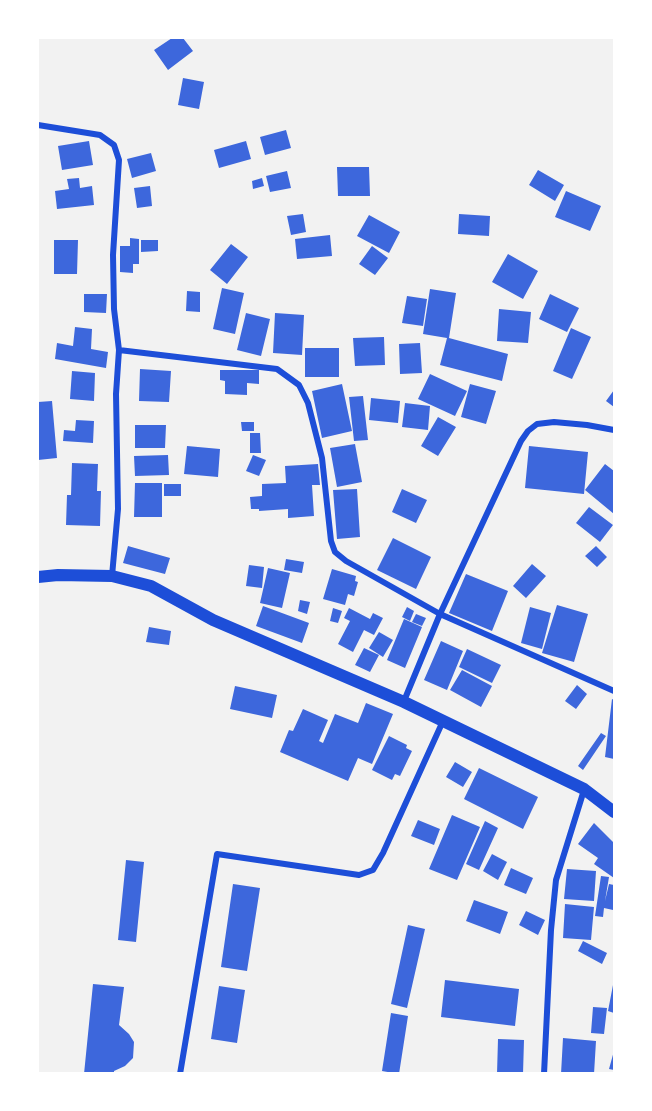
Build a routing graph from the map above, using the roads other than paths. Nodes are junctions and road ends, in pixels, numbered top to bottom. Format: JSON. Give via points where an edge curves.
{"nodes":[{"id":1,"x":38,"y":124,"type":"edge"},
{"id":2,"x":118,"y":350,"type":"junction"},
{"id":3,"x":615,"y":430,"type":"edge"},
{"id":4,"x":112,"y":576,"type":"junction"},
{"id":5,"x":38,"y":577,"type":"edge"},
{"id":6,"x":440,"y":614,"type":"junction"},
{"id":7,"x":615,"y":691,"type":"edge"},
{"id":8,"x":404,"y":702,"type":"junction"},
{"id":9,"x":443,"y":721,"type":"junction"},
{"id":10,"x":584,"y":789,"type":"junction"},
{"id":11,"x":615,"y":812,"type":"edge"},
{"id":12,"x":180,"y":1074,"type":"edge"},
{"id":13,"x":544,"y":1074,"type":"edge"}],
"edges":[{"from":1,"to":2,"type":"street","via":[[100,135],[114,144],[119,160],[113,255]]},
{"from":2,"to":4,"type":"street","via":[[118,509]]},
{"from":2,"to":6,"type":"street","via":[[277,369],[299,385],[308,403],[322,458],[335,552]]},
{"from":3,"to":6,"type":"street","via":[[554,422],[537,424],[528,431]]},
{"from":4,"to":5,"type":"main road"},
{"from":4,"to":8,"type":"main road","via":[[151,586],[213,620]]},
{"from":6,"to":7,"type":"street"},
{"from":6,"to":8,"type":"street"},
{"from":8,"to":9,"type":"main road"},
{"from":9,"to":10,"type":"main road"},
{"from":9,"to":12,"type":"street","via":[[373,870],[358,875],[217,854]]},
{"from":10,"to":11,"type":"main road"},
{"from":10,"to":13,"type":"street","via":[[556,880]]}]}
